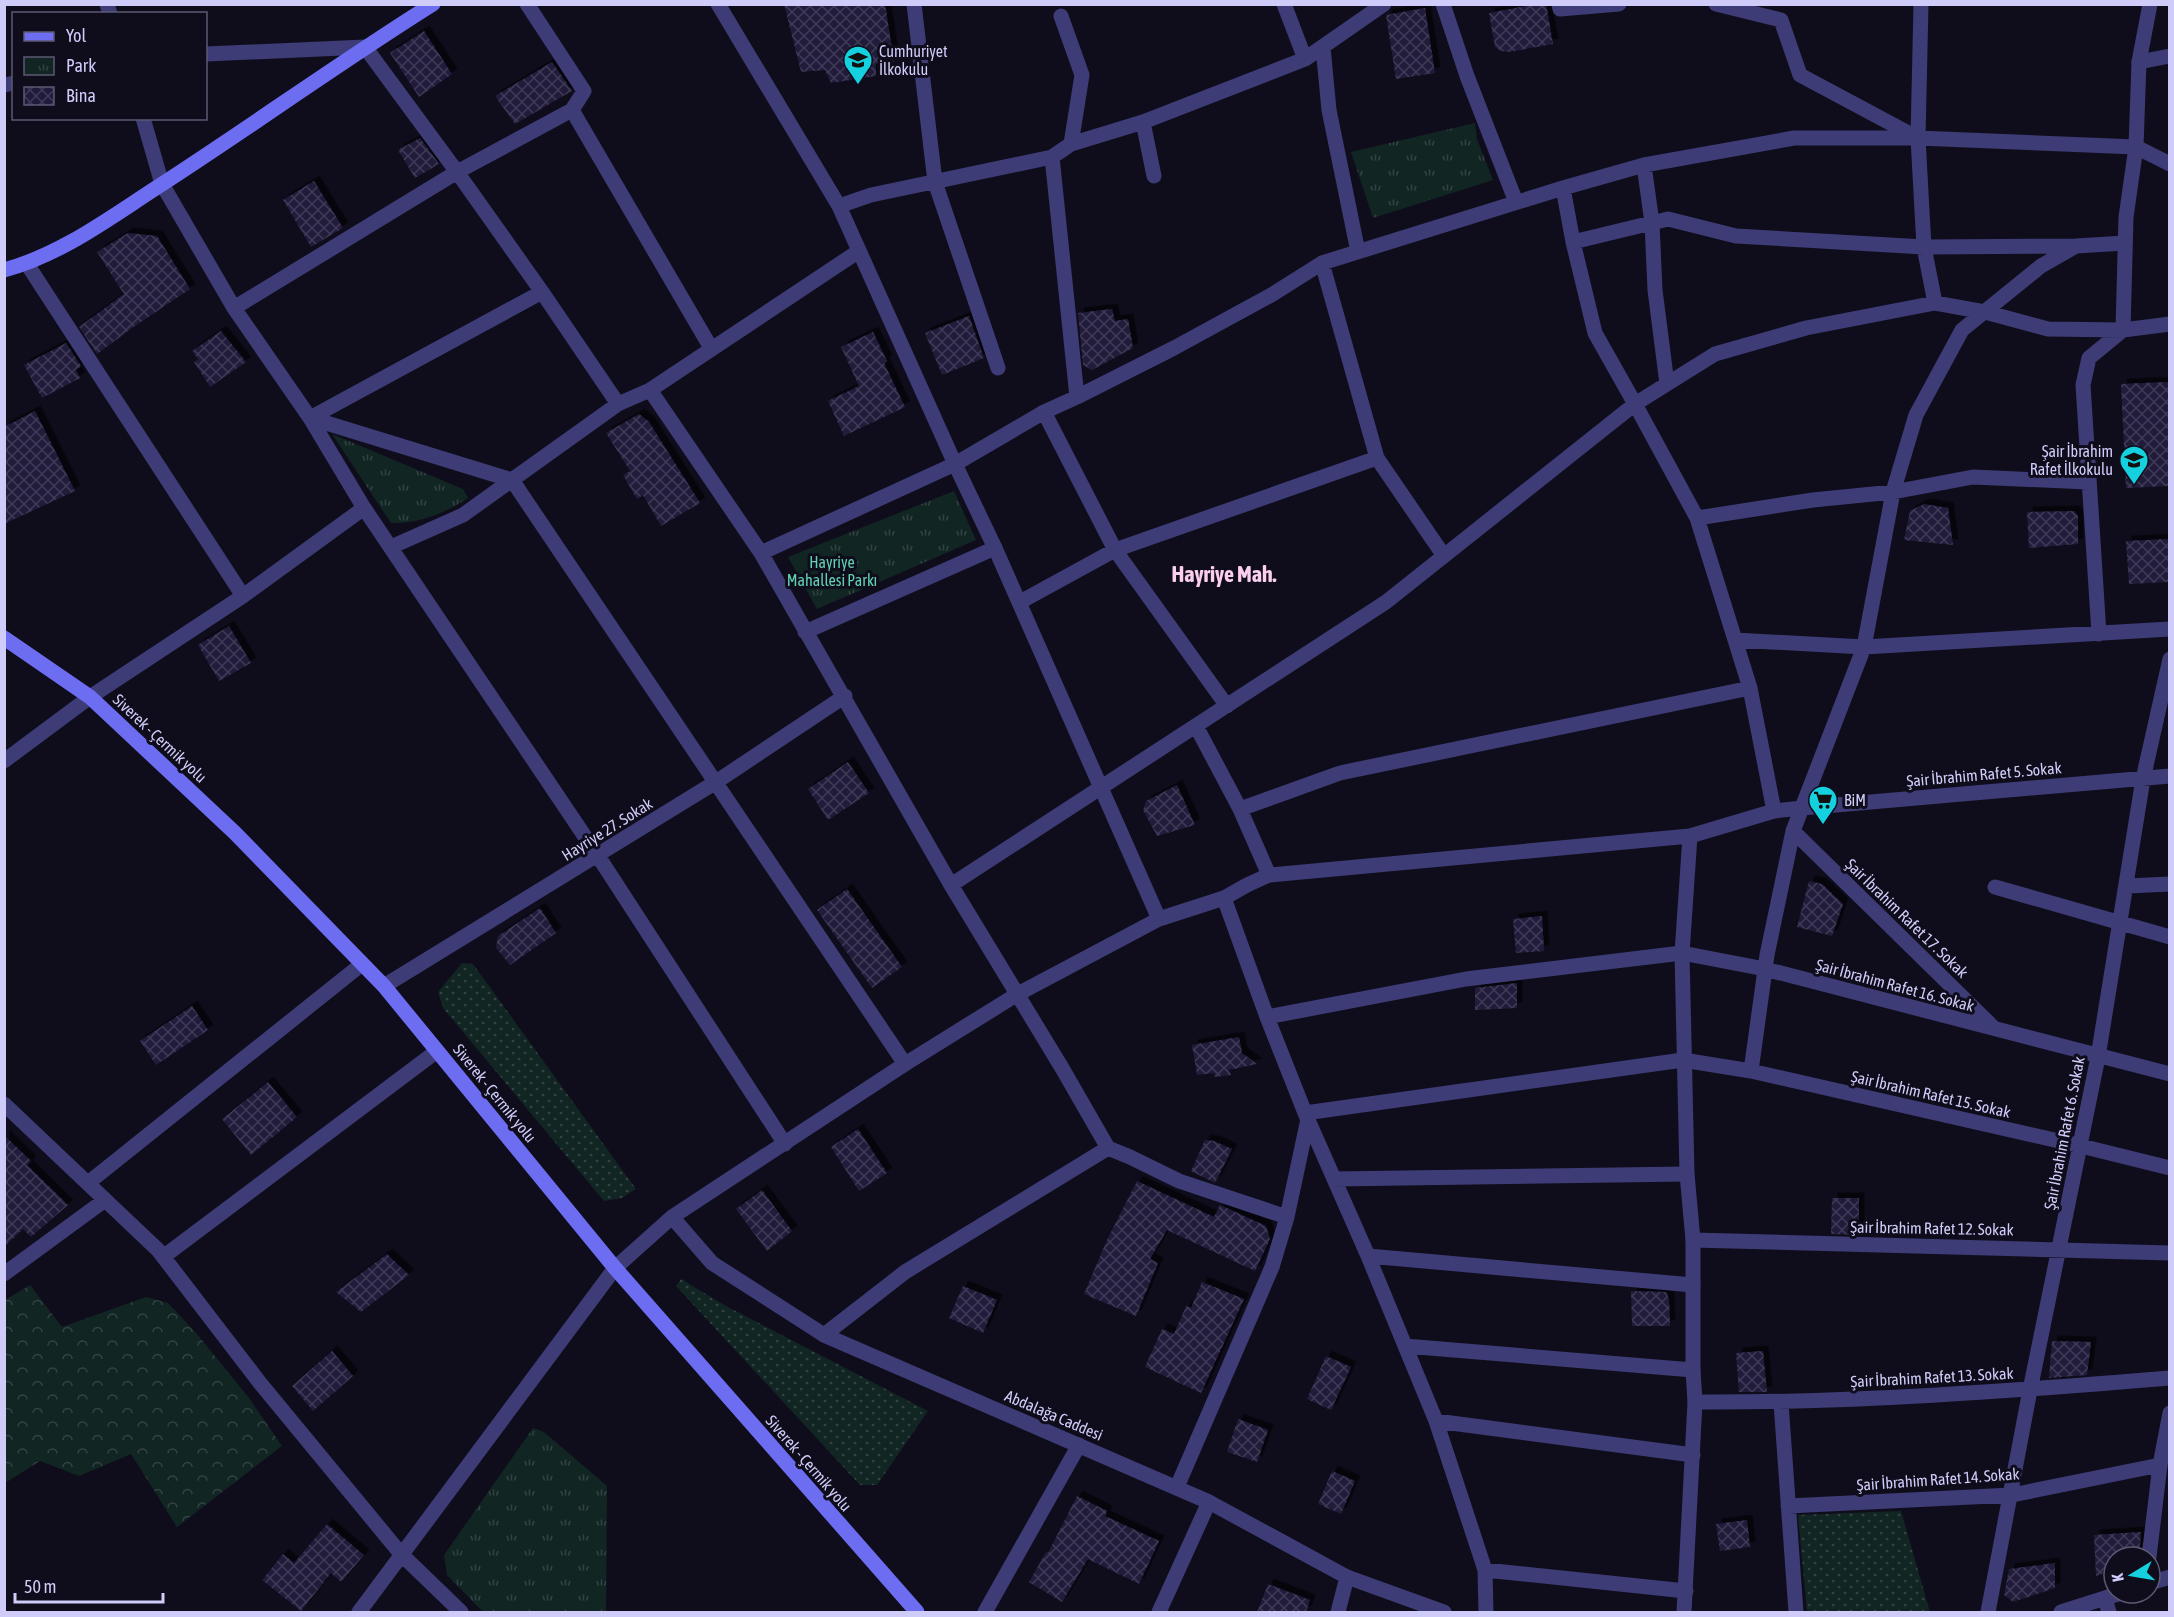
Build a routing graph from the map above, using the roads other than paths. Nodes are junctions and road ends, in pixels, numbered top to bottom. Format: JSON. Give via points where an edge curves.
{"nodes":[{"id":1,"x":434,"y":4,"type":"edge"},
{"id":2,"x":527,"y":4,"type":"edge"},
{"id":3,"x":718,"y":4,"type":"edge"},
{"id":4,"x":914,"y":4,"type":"edge"},
{"id":5,"x":1284,"y":4,"type":"edge"},
{"id":6,"x":1384,"y":4,"type":"edge"},
{"id":7,"x":1443,"y":4,"type":"edge"},
{"id":8,"x":1559,"y":4,"type":"edge"},
{"id":9,"x":1619,"y":4,"type":"edge"},
{"id":10,"x":1716,"y":4,"type":"edge"},
{"id":11,"x":1921,"y":4,"type":"edge"},
{"id":12,"x":2150,"y":4,"type":"edge"},
{"id":13,"x":1061,"y":15,"type":"dead end"},
{"id":14,"x":365,"y":47,"type":"junction"},
{"id":15,"x":1323,"y":47,"type":"junction"},
{"id":16,"x":207,"y":54,"type":"edge"},
{"id":17,"x":2169,"y":56,"type":"edge"},
{"id":18,"x":1305,"y":59,"type":"junction"},
{"id":19,"x":2139,"y":62,"type":"junction"},
{"id":20,"x":572,"y":110,"type":"junction"},
{"id":21,"x":144,"y":120,"type":"edge"},
{"id":22,"x":1143,"y":122,"type":"junction"},
{"id":23,"x":1918,"y":138,"type":"junction"},
{"id":24,"x":1071,"y":144,"type":"junction"},
{"id":25,"x":2136,"y":147,"type":"junction"},
{"id":26,"x":1052,"y":157,"type":"junction"},
{"id":27,"x":2169,"y":164,"type":"edge"},
{"id":28,"x":1644,"y":165,"type":"junction"},
{"id":29,"x":457,"y":172,"type":"junction"},
{"id":30,"x":1154,"y":176,"type":"dead end"},
{"id":31,"x":935,"y":182,"type":"junction"},
{"id":32,"x":162,"y":184,"type":"junction"},
{"id":33,"x":1563,"y":188,"type":"junction"},
{"id":34,"x":1516,"y":202,"type":"junction"},
{"id":35,"x":839,"y":206,"type":"junction"},
{"id":36,"x":1652,"y":223,"type":"junction"},
{"id":37,"x":1573,"y":243,"type":"junction"},
{"id":38,"x":2126,"y":243,"type":"junction"},
{"id":39,"x":2076,"y":246,"type":"junction"},
{"id":40,"x":1924,"y":247,"type":"junction"},
{"id":41,"x":859,"y":251,"type":"junction"},
{"id":42,"x":1358,"y":252,"type":"junction"},
{"id":43,"x":1322,"y":263,"type":"junction"},
{"id":44,"x":27,"y":264,"type":"junction"},
{"id":45,"x":4,"y":270,"type":"edge"},
{"id":46,"x":542,"y":292,"type":"junction"},
{"id":47,"x":1935,"y":303,"type":"junction"},
{"id":48,"x":234,"y":308,"type":"junction"},
{"id":49,"x":1985,"y":312,"type":"junction"},
{"id":50,"x":2169,"y":324,"type":"edge"},
{"id":51,"x":2123,"y":330,"type":"junction"},
{"id":52,"x":711,"y":348,"type":"junction"},
{"id":53,"x":998,"y":368,"type":"dead end"},
{"id":54,"x":1667,"y":384,"type":"junction"},
{"id":55,"x":650,"y":390,"type":"junction"},
{"id":56,"x":1077,"y":397,"type":"junction"},
{"id":57,"x":618,"y":404,"type":"junction"},
{"id":58,"x":1635,"y":404,"type":"junction"},
{"id":59,"x":1044,"y":412,"type":"junction"},
{"id":60,"x":310,"y":418,"type":"junction"},
{"id":61,"x":1377,"y":458,"type":"junction"},
{"id":62,"x":955,"y":464,"type":"junction"},
{"id":63,"x":512,"y":480,"type":"junction"},
{"id":64,"x":2088,"y":482,"type":"junction"},
{"id":65,"x":1893,"y":492,"type":"junction"},
{"id":66,"x":364,"y":508,"type":"junction"},
{"id":67,"x":1697,"y":518,"type":"junction"},
{"id":68,"x":391,"y":547,"type":"junction"},
{"id":69,"x":995,"y":548,"type":"junction"},
{"id":70,"x":1115,"y":550,"type":"junction"},
{"id":71,"x":761,"y":553,"type":"junction"},
{"id":72,"x":1444,"y":556,"type":"junction"},
{"id":73,"x":243,"y":596,"type":"junction"},
{"id":74,"x":1020,"y":602,"type":"junction"},
{"id":75,"x":2169,"y":629,"type":"edge"},
{"id":76,"x":805,"y":632,"type":"junction"},
{"id":77,"x":2099,"y":634,"type":"junction"},
{"id":78,"x":4,"y":638,"type":"edge"},
{"id":79,"x":1735,"y":640,"type":"junction"},
{"id":80,"x":1864,"y":647,"type":"junction"},
{"id":81,"x":2169,"y":659,"type":"edge"},
{"id":82,"x":1750,"y":688,"type":"junction"},
{"id":83,"x":844,"y":696,"type":"junction"},
{"id":84,"x":90,"y":697,"type":"junction"},
{"id":85,"x":1227,"y":706,"type":"junction"},
{"id":86,"x":1196,"y":726,"type":"junction"},
{"id":87,"x":4,"y":761,"type":"edge"},
{"id":88,"x":2169,"y":776,"type":"edge"},
{"id":89,"x":2143,"y":779,"type":"junction"},
{"id":90,"x":716,"y":782,"type":"junction"},
{"id":91,"x":1102,"y":788,"type":"junction"},
{"id":92,"x":1802,"y":808,"type":"junction"},
{"id":93,"x":1240,"y":810,"type":"junction"},
{"id":94,"x":1774,"y":811,"type":"junction"},
{"id":95,"x":1793,"y":831,"type":"junction"},
{"id":96,"x":1690,"y":836,"type":"junction"},
{"id":97,"x":598,"y":856,"type":"junction"},
{"id":98,"x":1269,"y":875,"type":"junction"},
{"id":99,"x":2169,"y":884,"type":"edge"},
{"id":100,"x":951,"y":885,"type":"junction"},
{"id":101,"x":2127,"y":886,"type":"junction"},
{"id":102,"x":1995,"y":887,"type":"dead end"},
{"id":103,"x":1224,"y":898,"type":"junction"},
{"id":104,"x":1160,"y":920,"type":"junction"},
{"id":105,"x":2121,"y":921,"type":"junction"},
{"id":106,"x":2169,"y":937,"type":"edge"},
{"id":107,"x":1682,"y":953,"type":"junction"},
{"id":108,"x":362,"y":964,"type":"junction"},
{"id":109,"x":1765,"y":969,"type":"junction"},
{"id":110,"x":384,"y":986,"type":"junction"},
{"id":111,"x":1016,"y":995,"type":"junction"},
{"id":112,"x":1267,"y":1017,"type":"junction"},
{"id":113,"x":1996,"y":1030,"type":"junction"},
{"id":114,"x":437,"y":1051,"type":"junction"},
{"id":115,"x":2098,"y":1057,"type":"junction"},
{"id":116,"x":1683,"y":1060,"type":"junction"},
{"id":117,"x":905,"y":1064,"type":"junction"},
{"id":118,"x":1751,"y":1071,"type":"junction"},
{"id":119,"x":2169,"y":1074,"type":"edge"},
{"id":120,"x":4,"y":1104,"type":"edge"},
{"id":121,"x":1307,"y":1116,"type":"junction"},
{"id":122,"x":785,"y":1143,"type":"junction"},
{"id":123,"x":2081,"y":1146,"type":"junction"},
{"id":124,"x":1108,"y":1148,"type":"junction"},
{"id":125,"x":2169,"y":1168,"type":"edge"},
{"id":126,"x":1687,"y":1174,"type":"junction"},
{"id":127,"x":1334,"y":1179,"type":"junction"},
{"id":128,"x":88,"y":1183,"type":"junction"},
{"id":129,"x":105,"y":1200,"type":"junction"},
{"id":130,"x":672,"y":1217,"type":"junction"},
{"id":131,"x":1287,"y":1217,"type":"junction"},
{"id":132,"x":1693,"y":1240,"type":"junction"},
{"id":133,"x":2058,"y":1250,"type":"junction"},
{"id":134,"x":2169,"y":1253,"type":"edge"},
{"id":135,"x":1368,"y":1256,"type":"junction"},
{"id":136,"x":164,"y":1257,"type":"junction"},
{"id":137,"x":615,"y":1268,"type":"junction"},
{"id":138,"x":4,"y":1274,"type":"edge"},
{"id":139,"x":1693,"y":1285,"type":"junction"},
{"id":140,"x":824,"y":1335,"type":"junction"},
{"id":141,"x":1405,"y":1346,"type":"junction"},
{"id":142,"x":1693,"y":1370,"type":"junction"},
{"id":143,"x":2169,"y":1378,"type":"edge"},
{"id":144,"x":2030,"y":1390,"type":"junction"},
{"id":145,"x":1695,"y":1402,"type":"junction"},
{"id":146,"x":1780,"y":1403,"type":"junction"},
{"id":147,"x":2169,"y":1413,"type":"edge"},
{"id":148,"x":1436,"y":1421,"type":"junction"},
{"id":149,"x":1079,"y":1445,"type":"junction"},
{"id":150,"x":1692,"y":1455,"type":"junction"},
{"id":151,"x":2160,"y":1465,"type":"junction"},
{"id":152,"x":1176,"y":1487,"type":"junction"},
{"id":153,"x":2012,"y":1495,"type":"junction"},
{"id":154,"x":1209,"y":1502,"type":"junction"},
{"id":155,"x":1788,"y":1506,"type":"junction"},
{"id":156,"x":2150,"y":1545,"type":"edge"},
{"id":157,"x":401,"y":1554,"type":"junction"},
{"id":158,"x":1485,"y":1570,"type":"junction"},
{"id":159,"x":1347,"y":1577,"type":"junction"},
{"id":160,"x":1686,"y":1591,"type":"junction"},
{"id":161,"x":2107,"y":1606,"type":"edge"},
{"id":162,"x":359,"y":1612,"type":"edge"},
{"id":163,"x":461,"y":1612,"type":"edge"},
{"id":164,"x":916,"y":1612,"type":"edge"},
{"id":165,"x":985,"y":1612,"type":"edge"},
{"id":166,"x":1159,"y":1612,"type":"edge"},
{"id":167,"x":1338,"y":1612,"type":"edge"},
{"id":168,"x":1444,"y":1612,"type":"edge"},
{"id":169,"x":1486,"y":1612,"type":"edge"},
{"id":170,"x":1684,"y":1612,"type":"edge"},
{"id":171,"x":1796,"y":1612,"type":"edge"},
{"id":172,"x":1988,"y":1612,"type":"edge"},
{"id":173,"x":2061,"y":1612,"type":"edge"}],
"edges":[{"from":1,"to":14,"type":"main road"},
{"from":2,"to":20,"type":"street","via":[[584,91]]},
{"from":3,"to":35,"type":"street"},
{"from":4,"to":31,"type":"street"},
{"from":5,"to":18,"type":"street"},
{"from":6,"to":15,"type":"street"},
{"from":7,"to":34,"type":"street"},
{"from":8,"to":9,"type":"street","via":[[1560,9]]},
{"from":10,"to":23,"type":"street","via":[[1781,20],[1800,75]]},
{"from":11,"to":23,"type":"street"},
{"from":12,"to":19,"type":"street"},
{"from":13,"to":24,"type":"street","via":[[1082,75]]},
{"from":14,"to":16,"type":"street"},
{"from":14,"to":29,"type":"street"},
{"from":14,"to":32,"type":"main road"},
{"from":15,"to":18,"type":"street"},
{"from":15,"to":42,"type":"street","via":[[1329,110]]},
{"from":17,"to":19,"type":"street"},
{"from":18,"to":22,"type":"street"},
{"from":19,"to":25,"type":"street"},
{"from":20,"to":29,"type":"street"},
{"from":20,"to":52,"type":"street"},
{"from":21,"to":32,"type":"street"},
{"from":22,"to":24,"type":"street"},
{"from":22,"to":30,"type":"street"},
{"from":23,"to":25,"type":"street"},
{"from":23,"to":28,"type":"street","via":[[1794,138]]},
{"from":23,"to":40,"type":"street"},
{"from":24,"to":26,"type":"street"},
{"from":25,"to":27,"type":"street"},
{"from":25,"to":38,"type":"street"},
{"from":26,"to":31,"type":"street"},
{"from":26,"to":56,"type":"street"},
{"from":28,"to":33,"type":"street"},
{"from":28,"to":36,"type":"street"},
{"from":29,"to":46,"type":"street"},
{"from":29,"to":48,"type":"street"},
{"from":31,"to":35,"type":"street"},
{"from":31,"to":53,"type":"street"},
{"from":32,"to":44,"type":"main road","via":[[78,238]]},
{"from":32,"to":48,"type":"street"},
{"from":33,"to":34,"type":"street"},
{"from":33,"to":37,"type":"street"},
{"from":34,"to":42,"type":"street"},
{"from":35,"to":41,"type":"street"},
{"from":36,"to":37,"type":"street"},
{"from":36,"to":40,"type":"street","via":[[1668,219],[1736,236]]},
{"from":36,"to":54,"type":"street","via":[[1655,290]]},
{"from":37,"to":58,"type":"street","via":[[1595,333]]},
{"from":38,"to":39,"type":"street"},
{"from":38,"to":51,"type":"street"},
{"from":39,"to":40,"type":"street"},
{"from":39,"to":49,"type":"street","via":[[2041,267]]},
{"from":40,"to":47,"type":"street"},
{"from":41,"to":52,"type":"street"},
{"from":41,"to":62,"type":"street"},
{"from":42,"to":43,"type":"street"},
{"from":43,"to":56,"type":"street","via":[[1274,294]]},
{"from":43,"to":61,"type":"street"},
{"from":44,"to":45,"type":"main road"},
{"from":44,"to":73,"type":"street"},
{"from":46,"to":57,"type":"street"},
{"from":46,"to":60,"type":"street"},
{"from":47,"to":49,"type":"street"},
{"from":47,"to":54,"type":"street","via":[[1806,328],[1715,354]]},
{"from":48,"to":60,"type":"street"},
{"from":49,"to":51,"type":"street","via":[[2048,329]]},
{"from":49,"to":65,"type":"street","via":[[1962,330],[1916,415]]},
{"from":50,"to":51,"type":"street"},
{"from":51,"to":64,"type":"street","via":[[2089,358],[2083,385]]},
{"from":52,"to":55,"type":"street"},
{"from":54,"to":58,"type":"street"},
{"from":55,"to":57,"type":"street"},
{"from":55,"to":71,"type":"street"},
{"from":56,"to":59,"type":"street"},
{"from":57,"to":63,"type":"street"},
{"from":58,"to":67,"type":"street"},
{"from":58,"to":72,"type":"street"},
{"from":59,"to":62,"type":"street"},
{"from":59,"to":70,"type":"street"},
{"from":60,"to":63,"type":"street"},
{"from":60,"to":66,"type":"street"},
{"from":61,"to":70,"type":"street"},
{"from":61,"to":72,"type":"street"},
{"from":62,"to":69,"type":"street"},
{"from":62,"to":71,"type":"street"},
{"from":63,"to":68,"type":"street","via":[[463,515]]},
{"from":63,"to":90,"type":"street"},
{"from":64,"to":65,"type":"street","via":[[1972,477]]},
{"from":64,"to":77,"type":"street"},
{"from":65,"to":67,"type":"street"},
{"from":65,"to":80,"type":"street"},
{"from":66,"to":68,"type":"street"},
{"from":66,"to":73,"type":"street"},
{"from":67,"to":79,"type":"street"},
{"from":68,"to":97,"type":"street"},
{"from":69,"to":74,"type":"street"},
{"from":69,"to":76,"type":"street"},
{"from":70,"to":74,"type":"street"},
{"from":70,"to":85,"type":"street"},
{"from":71,"to":76,"type":"street"},
{"from":72,"to":85,"type":"street","via":[[1386,602]]},
{"from":73,"to":84,"type":"street"},
{"from":74,"to":91,"type":"street"},
{"from":75,"to":77,"type":"street"},
{"from":76,"to":83,"type":"street"},
{"from":77,"to":80,"type":"street"},
{"from":78,"to":84,"type":"main road","name":"Siverek - Çermik yolu"},
{"from":79,"to":80,"type":"street"},
{"from":79,"to":82,"type":"street"},
{"from":80,"to":92,"type":"street"},
{"from":81,"to":89,"type":"street","name":"Şair İbrahim Rafet 6. Sokak"},
{"from":82,"to":93,"type":"street","via":[[1340,773]]},
{"from":82,"to":94,"type":"street"},
{"from":83,"to":90,"type":"street","name":"Hayriye 27. Sokak"},
{"from":83,"to":100,"type":"street"},
{"from":84,"to":87,"type":"street"},
{"from":84,"to":108,"type":"main road","name":"Siverek - Çermik yolu","via":[[235,833]]},
{"from":85,"to":86,"type":"street"},
{"from":86,"to":91,"type":"street"},
{"from":86,"to":93,"type":"street"},
{"from":88,"to":89,"type":"street","name":"Şair İbrahim Rafet 5. Sokak"},
{"from":89,"to":92,"type":"street","name":"Şair İbrahim Rafet 5. Sokak"},
{"from":89,"to":101,"type":"street","name":"Şair İbrahim Rafet 6. Sokak"},
{"from":90,"to":97,"type":"street","name":"Hayriye 27. Sokak"},
{"from":90,"to":117,"type":"street"},
{"from":91,"to":100,"type":"street"},
{"from":91,"to":104,"type":"street"},
{"from":92,"to":94,"type":"street","name":"Şair İbrahim Rafet 5. Sokak"},
{"from":92,"to":95,"type":"street"},
{"from":93,"to":98,"type":"street"},
{"from":94,"to":96,"type":"street","name":"Şair İbrahim Rafet 5. Sokak"},
{"from":95,"to":109,"type":"street"},
{"from":95,"to":113,"type":"street","name":"Şair İbrahim Rafet 17. Sokak"},
{"from":96,"to":98,"type":"street","name":"Şair İbrahim Rafet 5. Sokak"},
{"from":96,"to":107,"type":"street"},
{"from":97,"to":110,"type":"street","name":"Hayriye 27. Sokak"},
{"from":97,"to":122,"type":"street"},
{"from":98,"to":103,"type":"street"},
{"from":99,"to":101,"type":"street"},
{"from":100,"to":111,"type":"street"},
{"from":101,"to":105,"type":"street","name":"Şair İbrahim Rafet 6. Sokak"},
{"from":102,"to":105,"type":"street"},
{"from":103,"to":104,"type":"street"},
{"from":103,"to":112,"type":"street"},
{"from":104,"to":111,"type":"street"},
{"from":105,"to":106,"type":"street"},
{"from":105,"to":115,"type":"street","name":"Şair İbrahim Rafet 6. Sokak"},
{"from":107,"to":109,"type":"street","name":"Şair İbrahim Rafet 16. Sokak"},
{"from":107,"to":112,"type":"street","name":"Şair İbrahim Rafet 16. Sokak","via":[[1466,979]]},
{"from":107,"to":116,"type":"street"},
{"from":108,"to":110,"type":"main road","name":"Siverek - Çermik yolu"},
{"from":108,"to":128,"type":"street"},
{"from":109,"to":113,"type":"street","name":"Şair İbrahim Rafet 16. Sokak"},
{"from":109,"to":118,"type":"street"},
{"from":110,"to":114,"type":"main road","name":"Siverek - Çermik yolu"},
{"from":111,"to":117,"type":"street"},
{"from":111,"to":124,"type":"street"},
{"from":112,"to":121,"type":"street"},
{"from":113,"to":115,"type":"street","name":"Şair İbrahim Rafet 16. Sokak"},
{"from":114,"to":136,"type":"street"},
{"from":114,"to":137,"type":"main road","name":"Siverek - Çermik yolu"},
{"from":115,"to":119,"type":"street","name":"Şair İbrahim Rafet 16. Sokak"},
{"from":115,"to":123,"type":"street","name":"Şair İbrahim Rafet 6. Sokak"},
{"from":116,"to":118,"type":"street","name":"Şair İbrahim Rafet 15. Sokak"},
{"from":116,"to":121,"type":"street","name":"Şair İbrahim Rafet 15. Sokak"},
{"from":116,"to":126,"type":"street"},
{"from":117,"to":122,"type":"street"},
{"from":118,"to":123,"type":"street","name":"Şair İbrahim Rafet 15. Sokak"},
{"from":120,"to":128,"type":"street"},
{"from":121,"to":127,"type":"street"},
{"from":121,"to":131,"type":"street"},
{"from":122,"to":130,"type":"street"},
{"from":123,"to":125,"type":"street","name":"Şair İbrahim Rafet 15. Sokak"},
{"from":123,"to":133,"type":"street","name":"Şair İbrahim Rafet 6. Sokak"},
{"from":124,"to":131,"type":"street","via":[[1179,1181]]},
{"from":124,"to":140,"type":"street","via":[[905,1272]]},
{"from":126,"to":127,"type":"street"},
{"from":126,"to":132,"type":"street"},
{"from":127,"to":135,"type":"street"},
{"from":128,"to":129,"type":"street"},
{"from":129,"to":136,"type":"street"},
{"from":129,"to":138,"type":"street"},
{"from":130,"to":137,"type":"street"},
{"from":130,"to":140,"type":"street","name":"Abdalağa Caddesi","via":[[712,1263]]},
{"from":131,"to":152,"type":"street","via":[[1272,1267]]},
{"from":132,"to":133,"type":"street","name":"Şair İbrahim Rafet 12. Sokak"},
{"from":132,"to":139,"type":"street"},
{"from":133,"to":134,"type":"street","name":"Şair İbrahim Rafet 12. Sokak"},
{"from":133,"to":144,"type":"street","name":"Şair İbrahim Rafet 6. Sokak"},
{"from":135,"to":139,"type":"street"},
{"from":135,"to":141,"type":"street"},
{"from":136,"to":157,"type":"street","via":[[260,1383]]},
{"from":137,"to":157,"type":"street"},
{"from":137,"to":164,"type":"main road","name":"Siverek - Çermik yolu"},
{"from":139,"to":142,"type":"street"},
{"from":140,"to":149,"type":"street","name":"Abdalağa Caddesi"},
{"from":141,"to":142,"type":"street"},
{"from":141,"to":148,"type":"street"},
{"from":142,"to":145,"type":"street"},
{"from":143,"to":144,"type":"street","name":"Şair İbrahim Rafet 13. Sokak"},
{"from":144,"to":146,"type":"street","name":"Şair İbrahim Rafet 13. Sokak"},
{"from":144,"to":153,"type":"street","name":"Şair İbrahim Rafet 6. Sokak"},
{"from":145,"to":146,"type":"street","name":"Şair İbrahim Rafet 13. Sokak"},
{"from":145,"to":150,"type":"street"},
{"from":146,"to":155,"type":"street"},
{"from":147,"to":151,"type":"street"},
{"from":148,"to":150,"type":"street"},
{"from":148,"to":158,"type":"street"},
{"from":149,"to":152,"type":"street","name":"Abdalağa Caddesi"},
{"from":149,"to":165,"type":"street"},
{"from":150,"to":160,"type":"street"},
{"from":151,"to":153,"type":"street","name":"Şair İbrahim Rafet 14. Sokak"},
{"from":151,"to":156,"type":"street"},
{"from":152,"to":154,"type":"street","name":"Abdalağa Caddesi"},
{"from":153,"to":155,"type":"street","name":"Şair İbrahim Rafet 14. Sokak"},
{"from":153,"to":172,"type":"street","name":"Şair İbrahim Rafet 6. Sokak"},
{"from":154,"to":159,"type":"street","name":"Abdalağa Caddesi"},
{"from":154,"to":166,"type":"street"},
{"from":155,"to":171,"type":"street"},
{"from":157,"to":162,"type":"street"},
{"from":157,"to":163,"type":"street"},
{"from":158,"to":160,"type":"street"},
{"from":158,"to":169,"type":"street"},
{"from":159,"to":167,"type":"street"},
{"from":159,"to":168,"type":"street","name":"Abdalağa Caddesi"},
{"from":160,"to":170,"type":"street"},
{"from":161,"to":173,"type":"street"}]}
